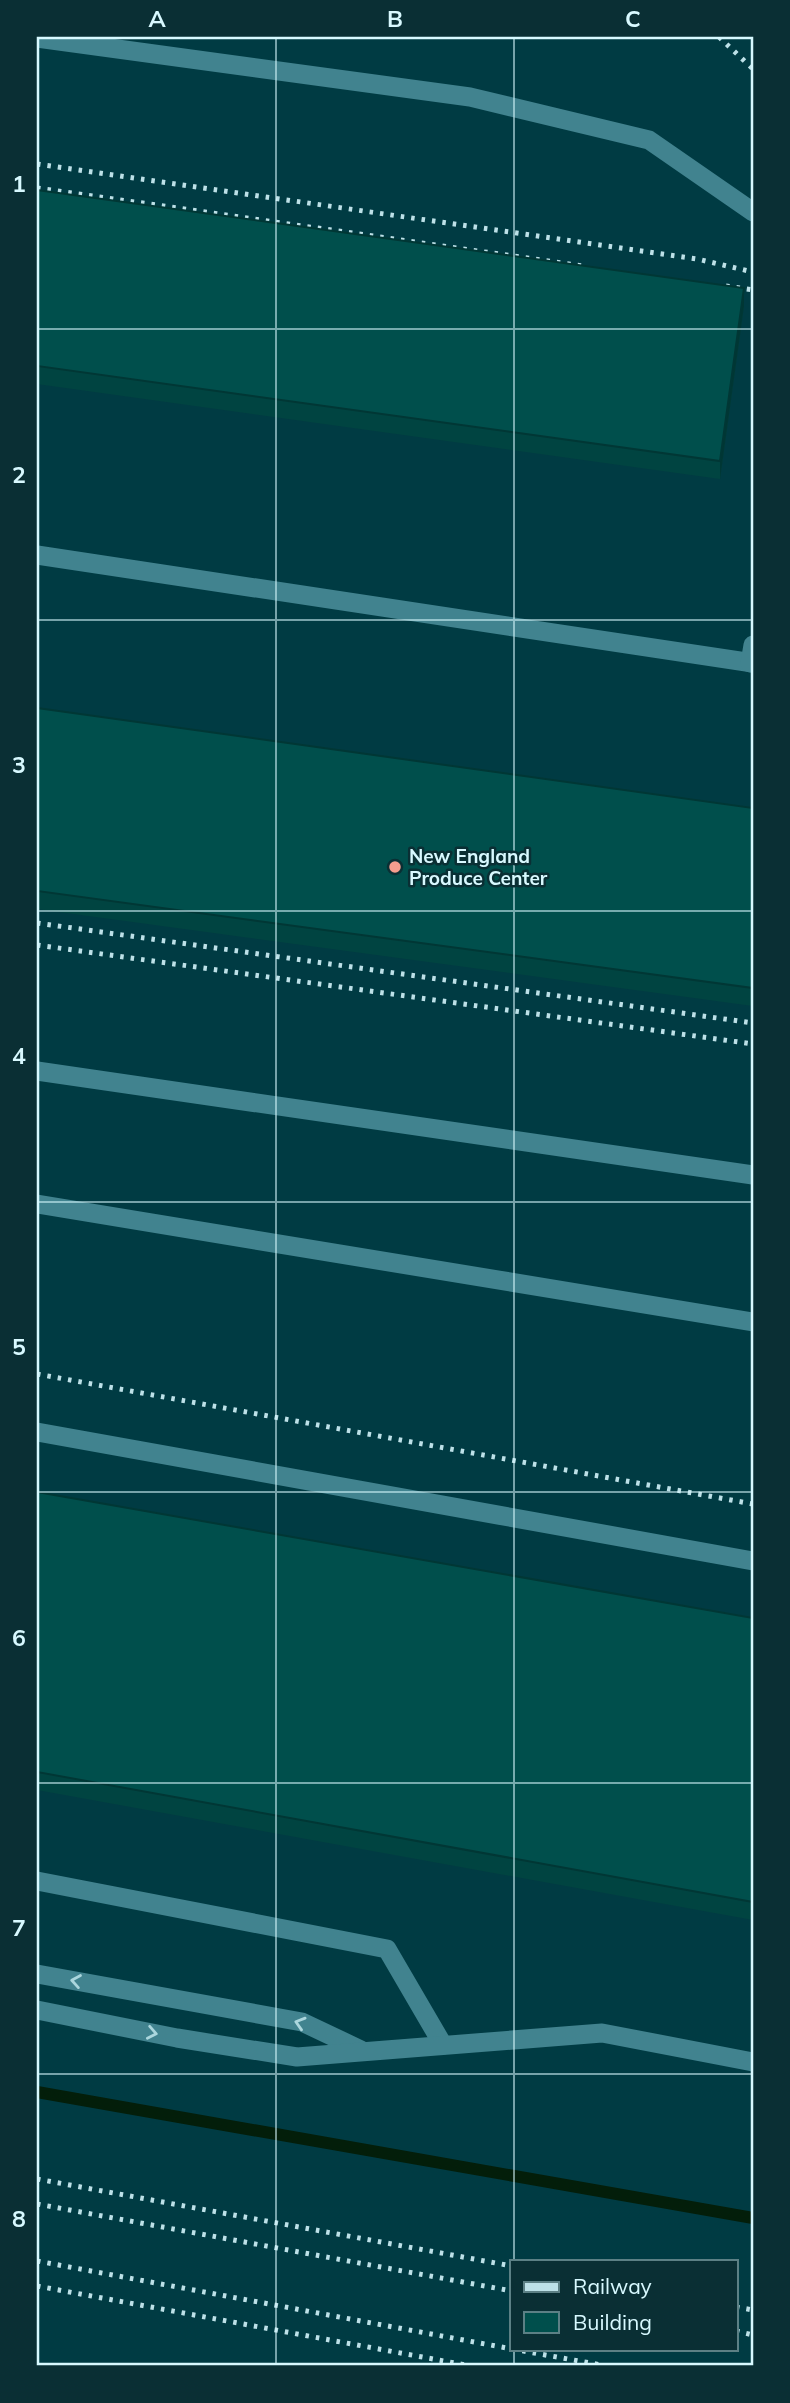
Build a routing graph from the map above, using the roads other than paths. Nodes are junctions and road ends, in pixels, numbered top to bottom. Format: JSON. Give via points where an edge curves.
{"nodes":[{"id":1,"x":37,"y":38,"type":"edge"},
{"id":2,"x":753,"y":212,"type":"edge"},
{"id":3,"x":37,"y":555,"type":"edge"},
{"id":4,"x":752,"y":657,"type":"edge"},
{"id":5,"x":37,"y":1070,"type":"edge"},
{"id":6,"x":753,"y":1175,"type":"edge"},
{"id":7,"x":37,"y":1205,"type":"edge"},
{"id":8,"x":753,"y":1322,"type":"edge"},
{"id":9,"x":37,"y":1432,"type":"edge"},
{"id":10,"x":753,"y":1561,"type":"edge"},
{"id":11,"x":37,"y":1881,"type":"edge"},
{"id":12,"x":37,"y":1974,"type":"edge"},
{"id":13,"x":37,"y":2010,"type":"edge"},
{"id":14,"x":443,"y":2045,"type":"junction"},
{"id":15,"x":362,"y":2051,"type":"junction"},
{"id":16,"x":753,"y":2062,"type":"edge"}],
"edges":[{"from":1,"to":2,"type":"lane","via":[[470,97],[649,140]]},
{"from":3,"to":4,"type":"lane"},
{"from":5,"to":6,"type":"lane"},
{"from":7,"to":8,"type":"lane"},
{"from":9,"to":10,"type":"lane"},
{"from":11,"to":14,"type":"lane","via":[[387,1950]]},
{"from":15,"to":12,"type":"lane","one_way":true,"via":[[302,2022]]},
{"from":13,"to":15,"type":"lane","one_way":true,"via":[[297,2057]]},
{"from":14,"to":15,"type":"lane"},
{"from":14,"to":16,"type":"lane","via":[[602,2033]]}]}
